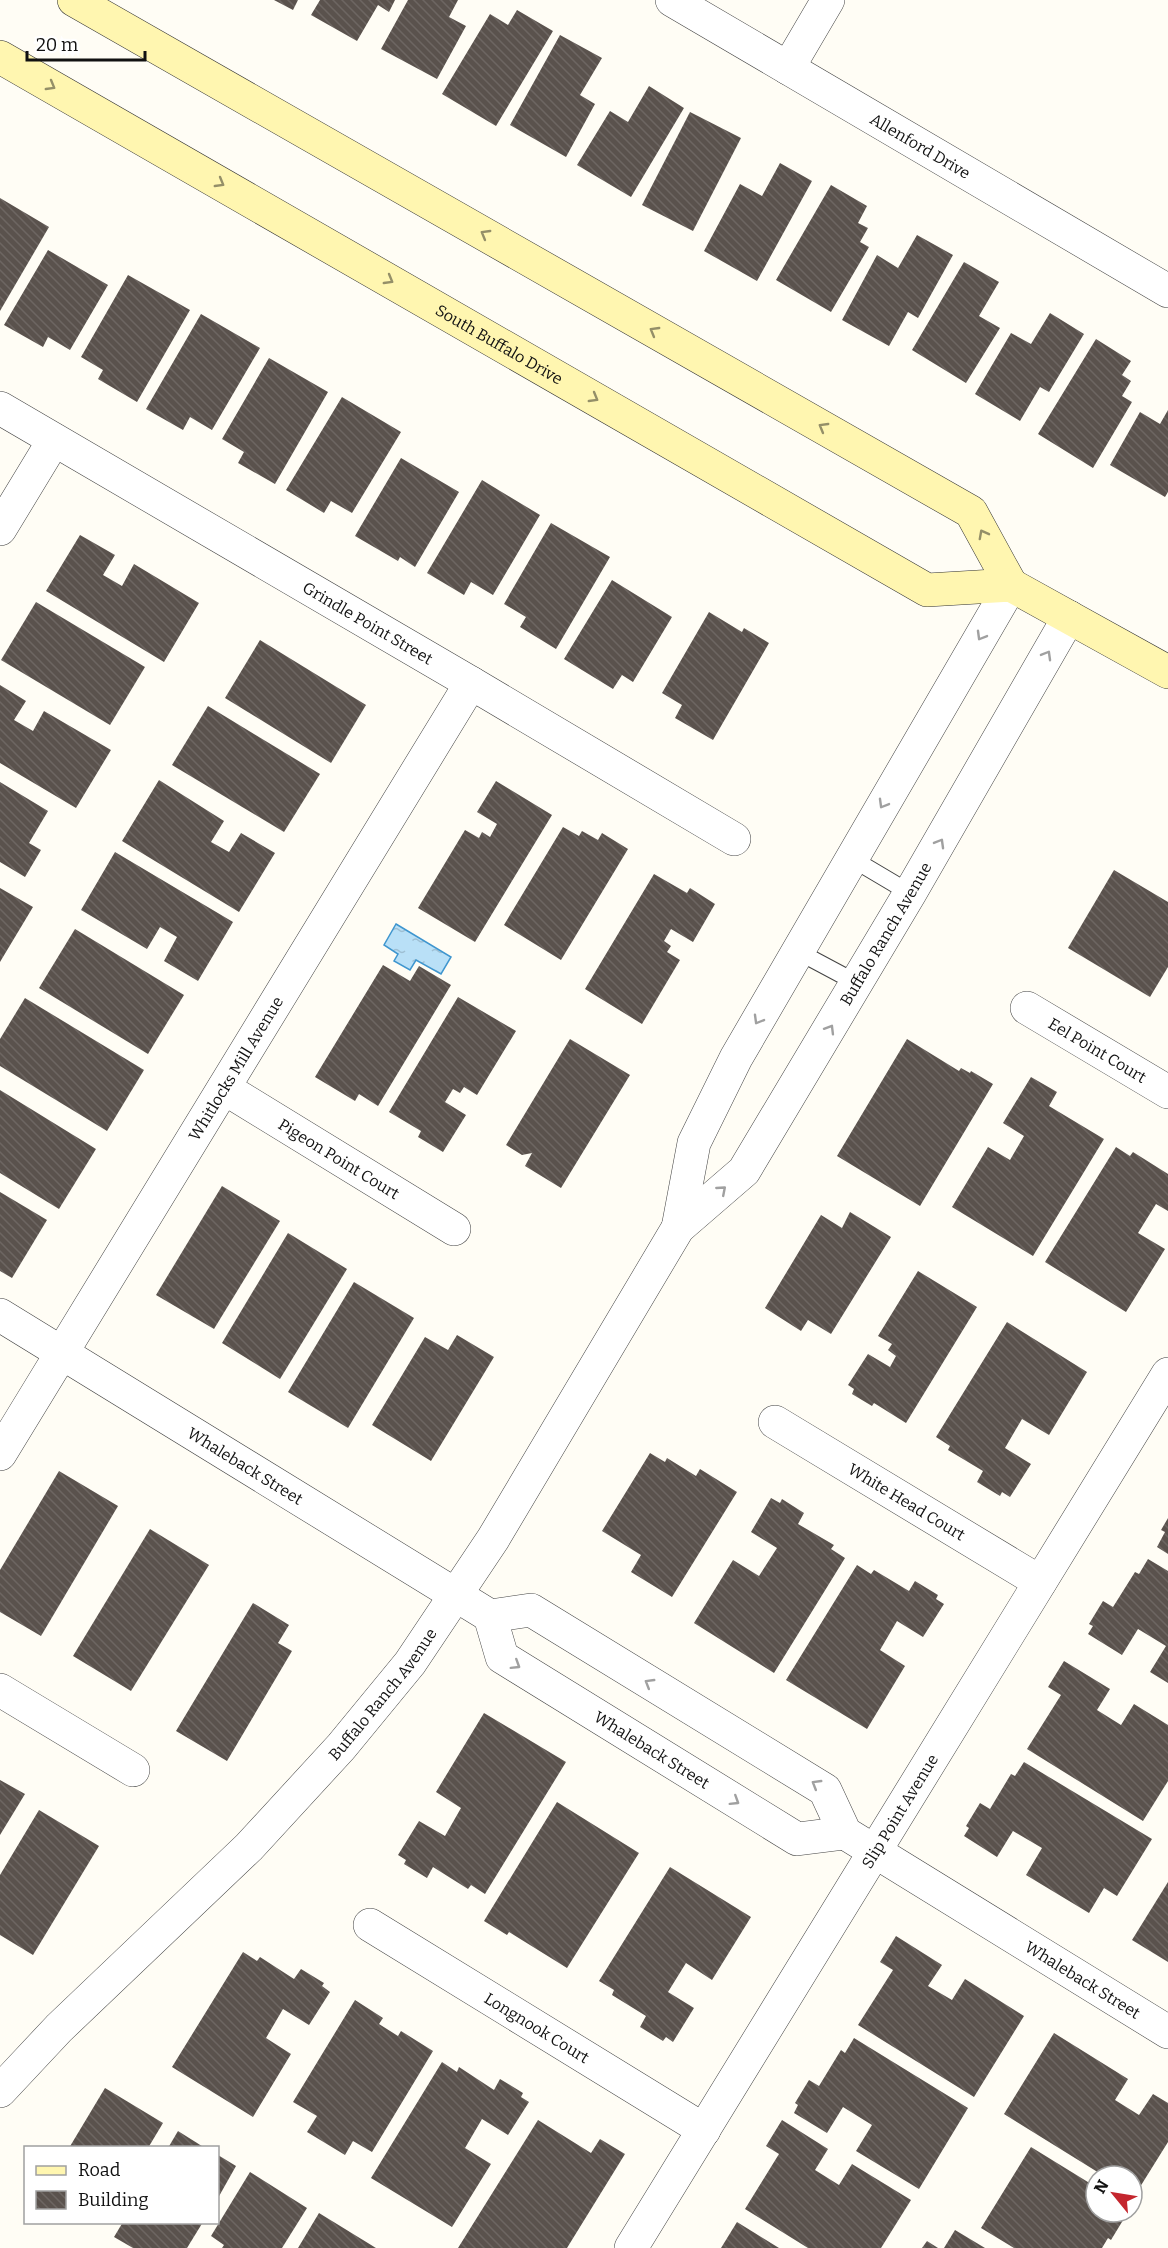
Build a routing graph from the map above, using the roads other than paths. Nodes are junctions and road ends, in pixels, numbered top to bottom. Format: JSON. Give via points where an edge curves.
{"nodes":[{"id":1,"x":74,"y":0,"type":"edge"},
{"id":2,"x":672,"y":0,"type":"edge"},
{"id":3,"x":828,"y":0,"type":"edge"},
{"id":4,"x":0,"y":57,"type":"edge"},
{"id":5,"x":788,"y":68,"type":"junction"},
{"id":6,"x":1168,"y":291,"type":"edge"},
{"id":7,"x":0,"y":408,"type":"edge"},
{"id":8,"x":54,"y":440,"type":"junction"},
{"id":9,"x":0,"y":529,"type":"edge"},
{"id":10,"x":1011,"y":585,"type":"junction"},
{"id":11,"x":1069,"y":617,"type":"junction"},
{"id":12,"x":1168,"y":672,"type":"edge"},
{"id":13,"x":471,"y":682,"type":"junction"},
{"id":14,"x":734,"y":839,"type":"dead end"},
{"id":15,"x":851,"y":858,"type":"junction"},
{"id":16,"x":910,"y":893,"type":"junction"},
{"id":17,"x":797,"y":951,"type":"junction"},
{"id":18,"x":857,"y":983,"type":"junction"},
{"id":19,"x":1027,"y":1008,"type":"dead end"},
{"id":20,"x":224,"y":1088,"type":"junction"},
{"id":21,"x":1168,"y":1092,"type":"edge"},
{"id":22,"x":678,"y":1228,"type":"junction"},
{"id":23,"x":454,"y":1229,"type":"dead end"},
{"id":24,"x":0,"y":1315,"type":"edge"},
{"id":25,"x":62,"y":1353,"type":"junction"},
{"id":26,"x":1168,"y":1374,"type":"edge"},
{"id":27,"x":775,"y":1422,"type":"dead end"},
{"id":28,"x":0,"y":1454,"type":"edge"},
{"id":29,"x":1040,"y":1582,"type":"junction"},
{"id":30,"x":457,"y":1595,"type":"junction"},
{"id":31,"x":490,"y":1616,"type":"junction"},
{"id":32,"x":0,"y":1690,"type":"edge"},
{"id":33,"x":133,"y":1770,"type":"dead end"},
{"id":34,"x":845,"y":1833,"type":"junction"},
{"id":35,"x":874,"y":1851,"type":"junction"},
{"id":36,"x":370,"y":1925,"type":"dead end"},
{"id":37,"x":1168,"y":2032,"type":"edge"},
{"id":38,"x":0,"y":2091,"type":"edge"},
{"id":39,"x":704,"y":2130,"type":"junction"},
{"id":40,"x":632,"y":2248,"type":"edge"}],
"edges":[{"from":10,"to":1,"type":"main road","one_way":true,"via":[[971,512]]},
{"from":2,"to":5,"type":"street","name":"Allenford Drive"},
{"from":3,"to":5,"type":"street"},
{"from":4,"to":10,"type":"main road","name":"South Buffalo Drive","one_way":true,"via":[[927,590]]},
{"from":5,"to":6,"type":"street","name":"Allenford Drive"},
{"from":7,"to":8,"type":"street","name":"Grindle Point Street"},
{"from":8,"to":9,"type":"street"},
{"from":8,"to":13,"type":"street","name":"Grindle Point Street"},
{"from":10,"to":11,"type":"main road"},
{"from":10,"to":15,"type":"street","name":"Buffalo Ranch Avenue","one_way":true},
{"from":11,"to":12,"type":"main road"},
{"from":16,"to":11,"type":"street","name":"Buffalo Ranch Avenue","one_way":true},
{"from":13,"to":14,"type":"street","name":"Grindle Point Street"},
{"from":13,"to":20,"type":"street","name":"Whitlocks Mill Avenue"},
{"from":15,"to":16,"type":"lane"},
{"from":15,"to":17,"type":"street","name":"Buffalo Ranch Avenue"},
{"from":16,"to":18,"type":"street","name":"Buffalo Ranch Avenue"},
{"from":17,"to":18,"type":"lane"},
{"from":17,"to":22,"type":"street","name":"Buffalo Ranch Avenue","one_way":true,"via":[[736,1058],[694,1143]]},
{"from":22,"to":18,"type":"street","name":"Buffalo Ranch Avenue","one_way":true,"via":[[744,1171]]},
{"from":19,"to":21,"type":"street","name":"Eel Point Court"},
{"from":20,"to":23,"type":"street","name":"Pigeon Point Court"},
{"from":20,"to":25,"type":"street","name":"Whitlocks Mill Avenue"},
{"from":22,"to":30,"type":"street","name":"Buffalo Ranch Avenue"},
{"from":24,"to":25,"type":"street","name":"Whaleback Street"},
{"from":25,"to":28,"type":"street","name":"Whitlocks Mill Avenue"},
{"from":25,"to":30,"type":"street","name":"Whaleback Street"},
{"from":26,"to":29,"type":"street","name":"Slip Point Avenue"},
{"from":27,"to":29,"type":"street","name":"White Head Court"},
{"from":29,"to":35,"type":"street","name":"Slip Point Avenue"},
{"from":30,"to":31,"type":"street","name":"Whaleback Street"},
{"from":30,"to":38,"type":"street","name":"Buffalo Ranch Avenue","via":[[410,1663],[301,1793],[59,2028]]},
{"from":34,"to":31,"type":"street","one_way":true,"via":[[825,1790],[531,1610]]},
{"from":31,"to":34,"type":"street","name":"Whaleback Street","one_way":true,"via":[[502,1657],[787,1833],[797,1839]]},
{"from":32,"to":33,"type":"street"},
{"from":34,"to":35,"type":"street","name":"Whaleback Street"},
{"from":35,"to":37,"type":"street","name":"Whaleback Street"},
{"from":35,"to":39,"type":"street","name":"Slip Point Avenue"},
{"from":36,"to":39,"type":"street","name":"Longnook Court"},
{"from":39,"to":40,"type":"street","name":"Slip Point Avenue"}]}
